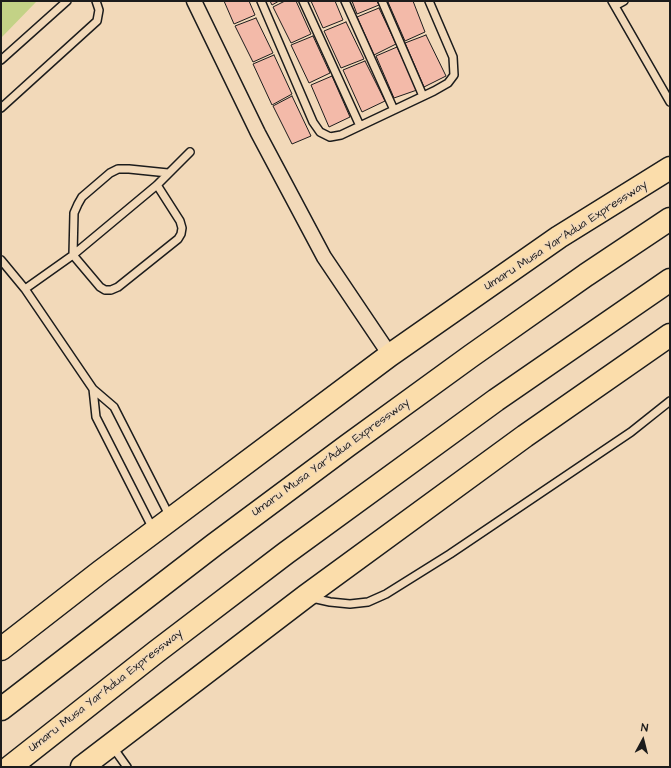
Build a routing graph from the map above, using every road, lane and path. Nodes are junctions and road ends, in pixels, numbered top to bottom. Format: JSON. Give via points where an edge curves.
{"nodes":[{"id":1,"x":67,"y":1,"type":"edge"},
{"id":2,"x":96,"y":1,"type":"edge"},
{"id":3,"x":194,"y":1,"type":"edge"},
{"id":4,"x":261,"y":1,"type":"edge"},
{"id":5,"x":303,"y":1,"type":"edge"},
{"id":6,"x":345,"y":1,"type":"edge"},
{"id":7,"x":382,"y":1,"type":"edge"},
{"id":8,"x":429,"y":1,"type":"edge"},
{"id":9,"x":624,"y":1,"type":"edge"},
{"id":10,"x":614,"y":4,"type":"edge"},
{"id":11,"x":1,"y":60,"type":"edge"},
{"id":12,"x":423,"y":96,"type":"junction"},
{"id":13,"x":670,"y":102,"type":"edge"},
{"id":14,"x":1,"y":108,"type":"edge"},
{"id":15,"x":394,"y":110,"type":"junction"},
{"id":16,"x":360,"y":126,"type":"junction"},
{"id":17,"x":190,"y":152,"type":"dead end"},
{"id":18,"x":670,"y":168,"type":"edge"},
{"id":19,"x":168,"y":173,"type":"junction"},
{"id":20,"x":157,"y":185,"type":"junction"},
{"id":21,"x":670,"y":219,"type":"edge"},
{"id":22,"x":73,"y":255,"type":"junction"},
{"id":23,"x":1,"y":260,"type":"edge"},
{"id":24,"x":670,"y":280,"type":"edge"},
{"id":25,"x":25,"y":289,"type":"junction"},
{"id":26,"x":670,"y":335,"type":"edge"},
{"id":27,"x":390,"y":355,"type":"junction"},
{"id":28,"x":93,"y":389,"type":"junction"},
{"id":29,"x":670,"y":401,"type":"edge"},
{"id":30,"x":163,"y":526,"type":"junction"},
{"id":31,"x":306,"y":596,"type":"junction"},
{"id":32,"x":1,"y":649,"type":"edge"},
{"id":33,"x":1,"y":710,"type":"edge"},
{"id":34,"x":111,"y":745,"type":"junction"},
{"id":35,"x":10,"y":767,"type":"edge"},
{"id":36,"x":82,"y":767,"type":"edge"},
{"id":37,"x":127,"y":767,"type":"edge"}],
"edges":[{"from":1,"to":11,"type":"lane"},
{"from":2,"to":14,"type":"lane","via":[[99,10],[97,21]]},
{"from":3,"to":27,"type":"street","via":[[258,133],[324,257]]},
{"from":4,"to":16,"type":"lane","via":[[313,122],[320,132],[330,137]]},
{"from":5,"to":16,"type":"lane"},
{"from":6,"to":15,"type":"lane"},
{"from":7,"to":12,"type":"lane"},
{"from":8,"to":12,"type":"lane","via":[[453,57],[454,75],[448,83]]},
{"from":9,"to":10,"type":"lane"},
{"from":10,"to":13,"type":"lane"},
{"from":12,"to":15,"type":"lane"},
{"from":15,"to":16,"type":"lane"},
{"from":17,"to":19,"type":"lane"},
{"from":18,"to":27,"type":"highway","name":"Umaru Musa Yar'Adua Expressway","via":[[559,237]]},
{"from":19,"to":20,"type":"lane"},
{"from":19,"to":22,"type":"lane","via":[[118,169],[82,197],[74,214]]},
{"from":20,"to":22,"type":"lane"},
{"from":20,"to":22,"type":"lane","via":[[180,221],[182,228],[178,239],[111,290],[100,287]]},
{"from":21,"to":33,"type":"highway","name":"Umaru Musa Yar'Adua Expressway","via":[[586,275],[353,442],[214,545]]},
{"from":22,"to":25,"type":"lane"},
{"from":23,"to":25,"type":"lane"},
{"from":24,"to":35,"type":"highway","name":"Umaru Musa Yar'Adua Expressway","via":[[496,400],[286,553]]},
{"from":25,"to":28,"type":"lane"},
{"from":26,"to":31,"type":"highway","via":[[525,436]]},
{"from":27,"to":30,"type":"highway","name":"Umaru Musa Yar'Adua Expressway"},
{"from":28,"to":30,"type":"lane","via":[[96,417]]},
{"from":28,"to":30,"type":"lane","via":[[114,407]]},
{"from":29,"to":31,"type":"lane","via":[[631,432],[386,594],[368,602],[350,604]]},
{"from":30,"to":32,"type":"highway","name":"Umaru Musa Yar'Adua Expressway"},
{"from":31,"to":34,"type":"highway"},
{"from":34,"to":36,"type":"highway"},
{"from":34,"to":37,"type":"lane"}]}
